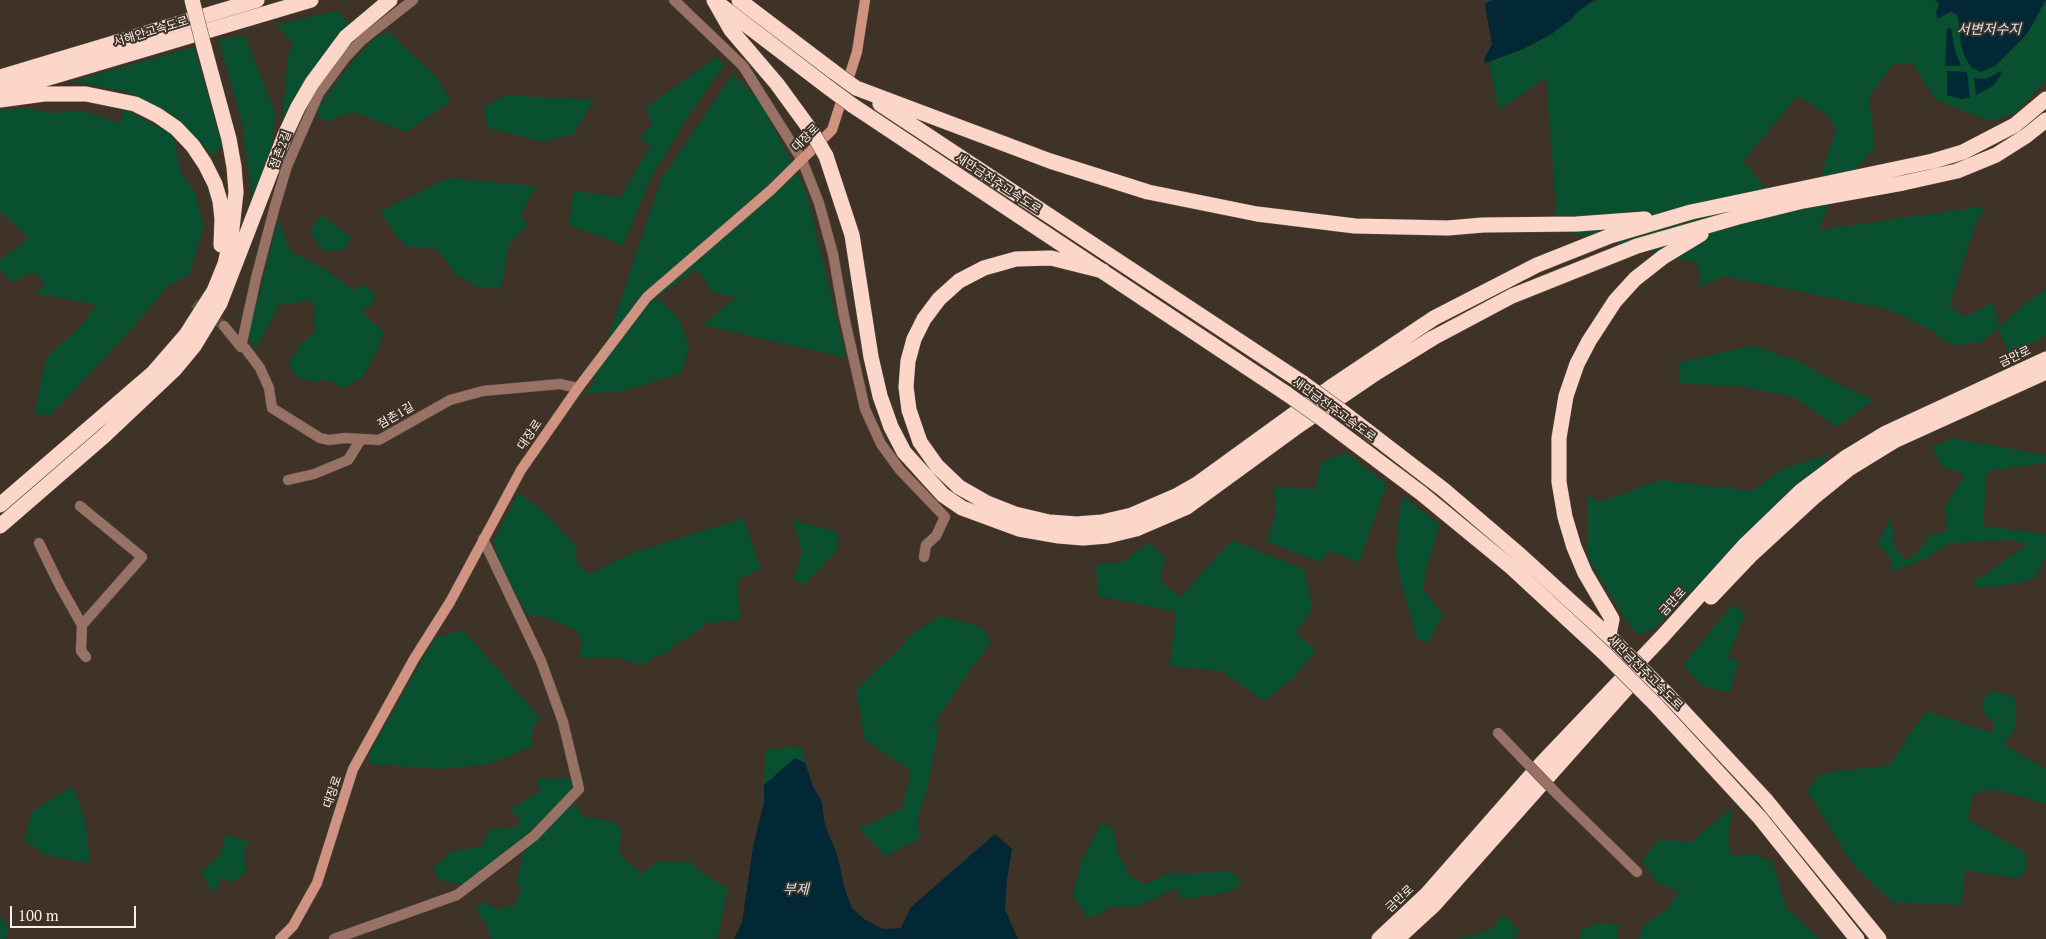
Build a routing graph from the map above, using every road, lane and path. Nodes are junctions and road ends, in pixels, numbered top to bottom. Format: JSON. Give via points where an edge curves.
{"nodes":[{"id":1,"x":192,"y":0,"type":"edge"},
{"id":2,"x":201,"y":0,"type":"edge"},
{"id":3,"x":245,"y":0,"type":"edge"},
{"id":4,"x":257,"y":0,"type":"edge"},
{"id":5,"x":311,"y":0,"type":"edge"},
{"id":6,"x":390,"y":0,"type":"edge"},
{"id":7,"x":413,"y":0,"type":"edge"},
{"id":8,"x":674,"y":0,"type":"edge"},
{"id":9,"x":714,"y":0,"type":"edge"},
{"id":10,"x":739,"y":0,"type":"edge"},
{"id":11,"x":865,"y":0,"type":"edge"},
{"id":12,"x":208,"y":15,"type":"junction"},
{"id":13,"x":208,"y":46,"type":"junction"},
{"id":14,"x":0,"y":77,"type":"edge"},
{"id":15,"x":856,"y":88,"type":"junction"},
{"id":16,"x":0,"y":92,"type":"edge"},
{"id":17,"x":2046,"y":98,"type":"edge"},
{"id":18,"x":0,"y":100,"type":"edge"},
{"id":19,"x":2046,"y":120,"type":"edge"},
{"id":20,"x":802,"y":160,"type":"junction"},
{"id":21,"x":1690,"y":212,"type":"junction"},
{"id":22,"x":1738,"y":217,"type":"junction"},
{"id":23,"x":1103,"y":271,"type":"junction"},
{"id":24,"x":229,"y":281,"type":"junction"},
{"id":25,"x":200,"y":316,"type":"junction"},
{"id":26,"x":224,"y":326,"type":"tunnel mouth"},
{"id":27,"x":241,"y":347,"type":"junction"},
{"id":28,"x":2046,"y":359,"type":"edge"},
{"id":29,"x":2046,"y":372,"type":"edge"},
{"id":30,"x":578,"y":388,"type":"junction"},
{"id":31,"x":361,"y":439,"type":"junction"},
{"id":32,"x":288,"y":480,"type":"dead end"},
{"id":33,"x":0,"y":505,"type":"edge"},
{"id":34,"x":80,"y":506,"type":"dead end"},
{"id":35,"x":0,"y":526,"type":"edge"},
{"id":36,"x":483,"y":539,"type":"junction"},
{"id":37,"x":39,"y":543,"type":"dead end"},
{"id":38,"x":924,"y":557,"type":"dead end"},
{"id":39,"x":82,"y":625,"type":"junction"},
{"id":40,"x":1611,"y":638,"type":"junction"},
{"id":41,"x":86,"y":657,"type":"dead end"},
{"id":42,"x":1498,"y":732,"type":"dead end"},
{"id":43,"x":1637,"y":872,"type":"dead end"},
{"id":44,"x":280,"y":939,"type":"edge"},
{"id":45,"x":334,"y":939,"type":"edge"},
{"id":46,"x":1379,"y":939,"type":"edge"},
{"id":47,"x":1397,"y":939,"type":"edge"},
{"id":48,"x":1857,"y":939,"type":"edge"},
{"id":49,"x":1879,"y":939,"type":"edge"}],
"edges":[{"from":1,"to":13,"type":"highway","bridge":true},
{"from":2,"to":13,"type":"highway"},
{"from":3,"to":12,"type":"highway"},
{"from":4,"to":12,"type":"highway","name":"서해안고속도로"},
{"from":5,"to":16,"type":"highway","name":"서해안고속도로"},
{"from":6,"to":24,"type":"highway","via":[[346,37],[298,107]]},
{"from":7,"to":27,"type":"street","name":"점촌2길","via":[[362,40],[344,58],[319,93],[287,166]]},
{"from":8,"to":20,"type":"street","via":[[743,66]]},
{"from":9,"to":22,"type":"highway","bridge":true,"via":[[730,30],[777,84],[826,156],[852,235],[880,396],[890,426],[904,452],[943,495],[962,508],[1019,529],[1082,538],[1107,536],[1162,519],[1205,495],[1298,426],[1376,374],[1470,317],[1512,296],[1637,246]]},
{"from":9,"to":23,"type":"highway","name":"새만금전주고속도로","bridge":true,"via":[[852,105]]},
{"from":10,"to":15,"type":"highway","name":"새만금전주고속도로","bridge":true},
{"from":11,"to":20,"type":"street","name":"대장로","via":[[857,52],[832,130]]},
{"from":12,"to":14,"type":"highway","name":"서해안고속도로"},
{"from":13,"to":24,"type":"highway","via":[[236,134],[243,181],[241,220]]},
{"from":13,"to":25,"type":"highway","via":[[229,139],[236,192],[225,264]]},
{"from":15,"to":21,"type":"highway","via":[[1050,161],[1148,192],[1257,214],[1355,226],[1448,228],[1638,220]]},
{"from":15,"to":40,"type":"highway","name":"새만금전주고속도로","bridge":true,"via":[[1303,383],[1444,490]]},
{"from":17,"to":21,"type":"highway","via":[[2015,125],[1963,152]]},
{"from":18,"to":25,"type":"highway","via":[[61,93],[112,98],[135,104],[157,115],[176,128],[193,146],[215,184],[222,219],[220,252]]},
{"from":19,"to":22,"type":"highway","via":[[1996,155],[1957,170]]},
{"from":20,"to":30,"type":"street","name":"대장로","via":[[648,297]]},
{"from":20,"to":38,"type":"street","via":[[819,203],[833,254],[865,409],[881,444],[900,470],[945,517],[936,536],[926,545]]},
{"from":21,"to":23,"type":"highway","via":[[1610,236],[1491,287],[1434,318],[1361,366],[1197,484],[1132,515],[1102,522],[1049,522],[1015,514],[959,487],[920,442],[909,410],[906,387],[908,361],[924,319],[939,299],[959,281],[984,268],[1016,259],[1051,258]]},
{"from":22,"to":40,"type":"highway","via":[[1694,237],[1635,279],[1597,327],[1577,364],[1566,396],[1559,438],[1559,482],[1565,517],[1585,573],[1612,619]]},
{"from":23,"to":48,"type":"highway","name":"새만금전주고속도로","bridge":true,"via":[[1325,420],[1511,567],[1656,705],[1760,818]]},
{"from":24,"to":35,"type":"highway","via":[[207,327],[175,369]]},
{"from":25,"to":33,"type":"highway","via":[[153,373]]},
{"from":26,"to":27,"type":"street","name":"점촌1길"},
{"from":27,"to":31,"type":"street","name":"점촌1길","via":[[260,368],[269,388],[272,408],[320,438]]},
{"from":28,"to":46,"type":"highway","name":"금만로","via":[[1886,433],[1801,491],[1744,546],[1542,763],[1427,894]]},
{"from":29,"to":47,"type":"highway","name":"금만로","via":[[1894,441],[1850,468],[1813,498],[1750,556],[1666,645],[1434,904]]},
{"from":30,"to":31,"type":"street","name":"점촌1길","via":[[560,384],[483,391],[450,400],[379,440]]},
{"from":30,"to":36,"type":"street","name":"대장로","via":[[521,470]]},
{"from":31,"to":32,"type":"street","via":[[348,460],[314,474]]},
{"from":34,"to":39,"type":"street","via":[[142,556]]},
{"from":36,"to":44,"type":"street","name":"대장로","via":[[354,769],[317,883],[293,926]]},
{"from":36,"to":45,"type":"street","via":[[541,661],[563,722],[579,789],[534,836],[457,895]]},
{"from":37,"to":39,"type":"street"},
{"from":39,"to":41,"type":"street","via":[[81,651]]},
{"from":40,"to":49,"type":"highway","name":"새만금전주고속도로","bridge":true,"via":[[1765,799]]},
{"from":42,"to":43,"type":"street","bridge":true}]}
